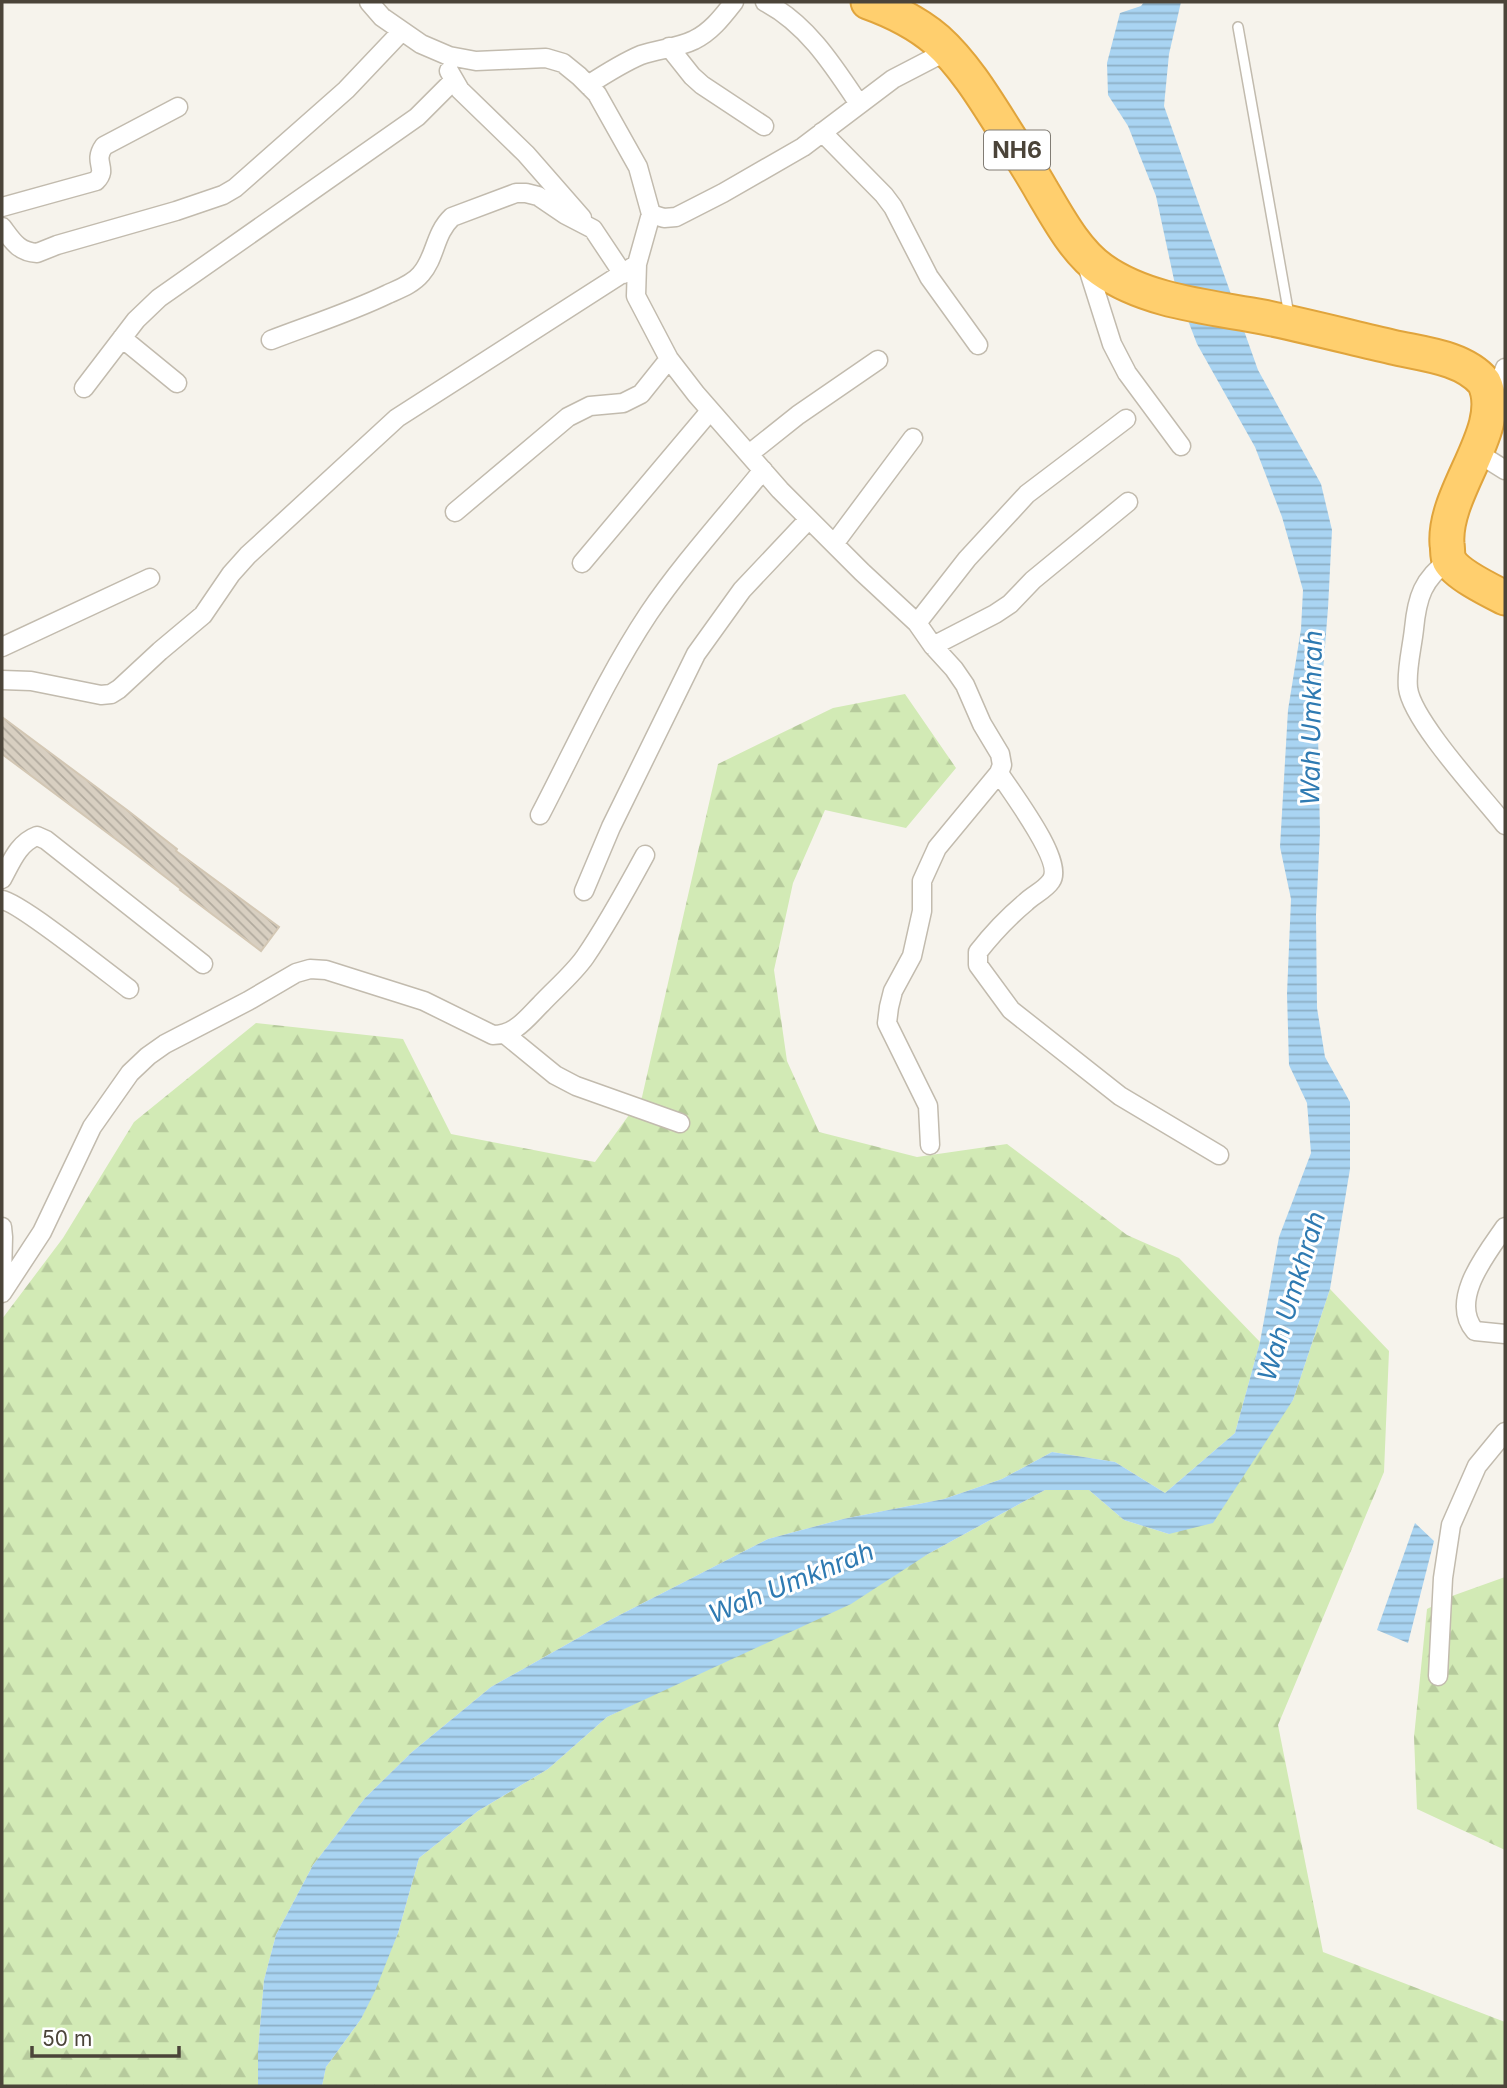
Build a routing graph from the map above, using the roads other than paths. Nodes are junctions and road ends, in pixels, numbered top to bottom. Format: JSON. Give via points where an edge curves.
{"nodes":[{"id":1,"x":369,"y":2,"type":"edge"},
{"id":2,"x":734,"y":2,"type":"edge"},
{"id":3,"x":765,"y":2,"type":"edge"},
{"id":4,"x":868,"y":2,"type":"edge"},
{"id":5,"x":1238,"y":27,"type":"dead end"},
{"id":6,"x":402,"y":31,"type":"junction"},
{"id":7,"x":670,"y":47,"type":"junction"},
{"id":8,"x":947,"y":51,"type":"junction"},
{"id":9,"x":449,"y":56,"type":"junction"},
{"id":10,"x":453,"y":81,"type":"junction"},
{"id":11,"x":588,"y":85,"type":"junction"},
{"id":12,"x":859,"y":104,"type":"junction"},
{"id":13,"x":178,"y":107,"type":"dead end"},
{"id":14,"x":764,"y":125,"type":"dead end"},
{"id":15,"x":822,"y":132,"type":"junction"},
{"id":16,"x":2,"y":207,"type":"edge"},
{"id":17,"x":651,"y":214,"type":"junction"},
{"id":18,"x":589,"y":226,"type":"junction"},
{"id":19,"x":2,"y":227,"type":"edge"},
{"id":20,"x":1082,"y":251,"type":"junction"},
{"id":21,"x":630,"y":269,"type":"junction"},
{"id":22,"x":1277,"y":321,"type":"junction"},
{"id":23,"x":122,"y":338,"type":"junction"},
{"id":24,"x":271,"y":340,"type":"dead end"},
{"id":25,"x":978,"y":345,"type":"dead end"},
{"id":26,"x":669,"y":359,"type":"junction"},
{"id":27,"x":878,"y":359,"type":"dead end"},
{"id":28,"x":1505,"y":368,"type":"edge"},
{"id":29,"x":177,"y":383,"type":"dead end"},
{"id":30,"x":84,"y":388,"type":"dead end"},
{"id":31,"x":1493,"y":401,"type":"junction"},
{"id":32,"x":710,"y":411,"type":"junction"},
{"id":33,"x":1126,"y":419,"type":"dead end"},
{"id":34,"x":913,"y":438,"type":"dead end"},
{"id":35,"x":1181,"y":446,"type":"dead end"},
{"id":36,"x":749,"y":454,"type":"junction"},
{"id":37,"x":1493,"y":462,"type":"edge"},
{"id":38,"x":763,"y":470,"type":"junction"},
{"id":39,"x":1128,"y":502,"type":"dead end"},
{"id":40,"x":455,"y":512,"type":"dead end"},
{"id":41,"x":809,"y":519,"type":"junction"},
{"id":42,"x":834,"y":544,"type":"junction"},
{"id":43,"x":1449,"y":560,"type":"junction"},
{"id":44,"x":582,"y":563,"type":"dead end"},
{"id":45,"x":150,"y":578,"type":"dead end"},
{"id":46,"x":1505,"y":598,"type":"edge"},
{"id":47,"x":918,"y":623,"type":"junction"},
{"id":48,"x":933,"y":646,"type":"junction"},
{"id":49,"x":2,"y":647,"type":"edge"},
{"id":50,"x":2,"y":680,"type":"edge"},
{"id":51,"x":999,"y":774,"type":"junction"},
{"id":52,"x":540,"y":815,"type":"dead end"},
{"id":53,"x":1505,"y":825,"type":"edge"},
{"id":54,"x":645,"y":855,"type":"dead end"},
{"id":55,"x":2,"y":879,"type":"edge"},
{"id":56,"x":584,"y":891,"type":"dead end"},
{"id":57,"x":2,"y":900,"type":"edge"},
{"id":58,"x":203,"y":964,"type":"dead end"},
{"id":59,"x":130,"y":989,"type":"dead end"},
{"id":60,"x":506,"y":1035,"type":"junction"},
{"id":61,"x":680,"y":1123,"type":"dead end"},
{"id":62,"x":930,"y":1144,"type":"dead end"},
{"id":63,"x":1219,"y":1155,"type":"dead end"},
{"id":64,"x":2,"y":1227,"type":"edge"},
{"id":65,"x":1505,"y":1227,"type":"edge"},
{"id":66,"x":2,"y":1277,"type":"edge"},
{"id":67,"x":2,"y":1293,"type":"edge"},
{"id":68,"x":1505,"y":1334,"type":"edge"},
{"id":69,"x":1505,"y":1432,"type":"edge"},
{"id":70,"x":1438,"y":1676,"type":"dead end"}],
"edges":[{"from":1,"to":6,"type":"street"},
{"from":2,"to":7,"type":"street","via":[[704,34]]},
{"from":3,"to":12,"type":"street","via":[[781,10],[830,59]]},
{"from":4,"to":8,"type":"highway","number":"NH6","via":[[914,23]]},
{"from":5,"to":22,"type":"lane"},
{"from":6,"to":9,"type":"street"},
{"from":6,"to":19,"type":"street","via":[[346,90],[223,195],[37,253],[19,249]]},
{"from":7,"to":11,"type":"street","via":[[629,60]]},
{"from":7,"to":14,"type":"street","via":[[702,85]]},
{"from":8,"to":12,"type":"street","via":[[893,79]]},
{"from":8,"to":20,"type":"highway","number":"NH6","via":[[990,107]]},
{"from":9,"to":10,"type":"street"},
{"from":9,"to":11,"type":"street","via":[[476,61],[546,58],[564,63]]},
{"from":10,"to":18,"type":"street","via":[[527,154]]},
{"from":10,"to":23,"type":"street","via":[[417,117],[159,298]]},
{"from":11,"to":17,"type":"street","via":[[638,167]]},
{"from":12,"to":15,"type":"street"},
{"from":13,"to":16,"type":"street","via":[[104,146],[98,159],[101,176],[96,181]]},
{"from":15,"to":17,"type":"street","via":[[676,217]]},
{"from":15,"to":25,"type":"street","via":[[893,207],[929,277]]},
{"from":17,"to":21,"type":"street"},
{"from":18,"to":21,"type":"street"},
{"from":18,"to":24,"type":"street","via":[[538,196],[516,193],[497,199],[452,217],[437,237],[420,276],[408,284]]},
{"from":20,"to":22,"type":"highway","number":"NH6","via":[[1102,270],[1164,298]]},
{"from":20,"to":35,"type":"street","via":[[1112,344],[1127,373]]},
{"from":21,"to":26,"type":"street","via":[[636,296]]},
{"from":21,"to":50,"type":"street","via":[[397,418],[248,555],[203,615],[119,689],[101,695]]},
{"from":22,"to":31,"type":"highway","number":"NH6","via":[[1457,364],[1485,384]]},
{"from":23,"to":29,"type":"street"},
{"from":23,"to":30,"type":"street"},
{"from":26,"to":32,"type":"street"},
{"from":26,"to":40,"type":"street","via":[[641,394],[623,403],[590,406],[568,417]]},
{"from":27,"to":36,"type":"street"},
{"from":28,"to":31,"type":"street"},
{"from":31,"to":37,"type":"highway"},
{"from":32,"to":36,"type":"street"},
{"from":32,"to":44,"type":"street"},
{"from":33,"to":47,"type":"street","via":[[1027,494],[967,559]]},
{"from":34,"to":42,"type":"street"},
{"from":36,"to":38,"type":"street"},
{"from":37,"to":43,"type":"highway","via":[[1455,502],[1447,539]]},
{"from":38,"to":41,"type":"street"},
{"from":38,"to":52,"type":"street","via":[[649,613]]},
{"from":39,"to":48,"type":"street","via":[[1010,604]]},
{"from":41,"to":42,"type":"street"},
{"from":41,"to":56,"type":"street","via":[[742,590],[696,654]]},
{"from":42,"to":47,"type":"street"},
{"from":43,"to":46,"type":"highway","via":[[1481,587]]},
{"from":43,"to":53,"type":"street","via":[[1427,579],[1416,607],[1408,690],[1434,737]]},
{"from":45,"to":49,"type":"street"},
{"from":47,"to":48,"type":"street"},
{"from":48,"to":51,"type":"street","via":[[965,685],[1000,754]]},
{"from":51,"to":62,"type":"street","via":[[937,848],[922,881],[922,911],[912,956],[889,1007],[887,1023],[928,1106]]},
{"from":51,"to":63,"type":"street","via":[[1041,838],[1054,874],[991,936],[978,953],[978,965],[1011,1010],[1121,1096]]},
{"from":54,"to":60,"type":"street","via":[[584,958]]},
{"from":55,"to":58,"type":"street","via":[[20,847],[37,836]]},
{"from":57,"to":59,"type":"street"},
{"from":60,"to":61,"type":"street","via":[[576,1086]]},
{"from":60,"to":67,"type":"street","via":[[493,1035],[424,1001],[326,970],[296,973],[165,1044],[130,1073],[92,1127],[42,1232]]},
{"from":64,"to":66,"type":"street"},
{"from":65,"to":68,"type":"street","via":[[1474,1274],[1467,1304],[1475,1331]]},
{"from":69,"to":70,"type":"street","via":[[1477,1466],[1451,1525]]}]}
